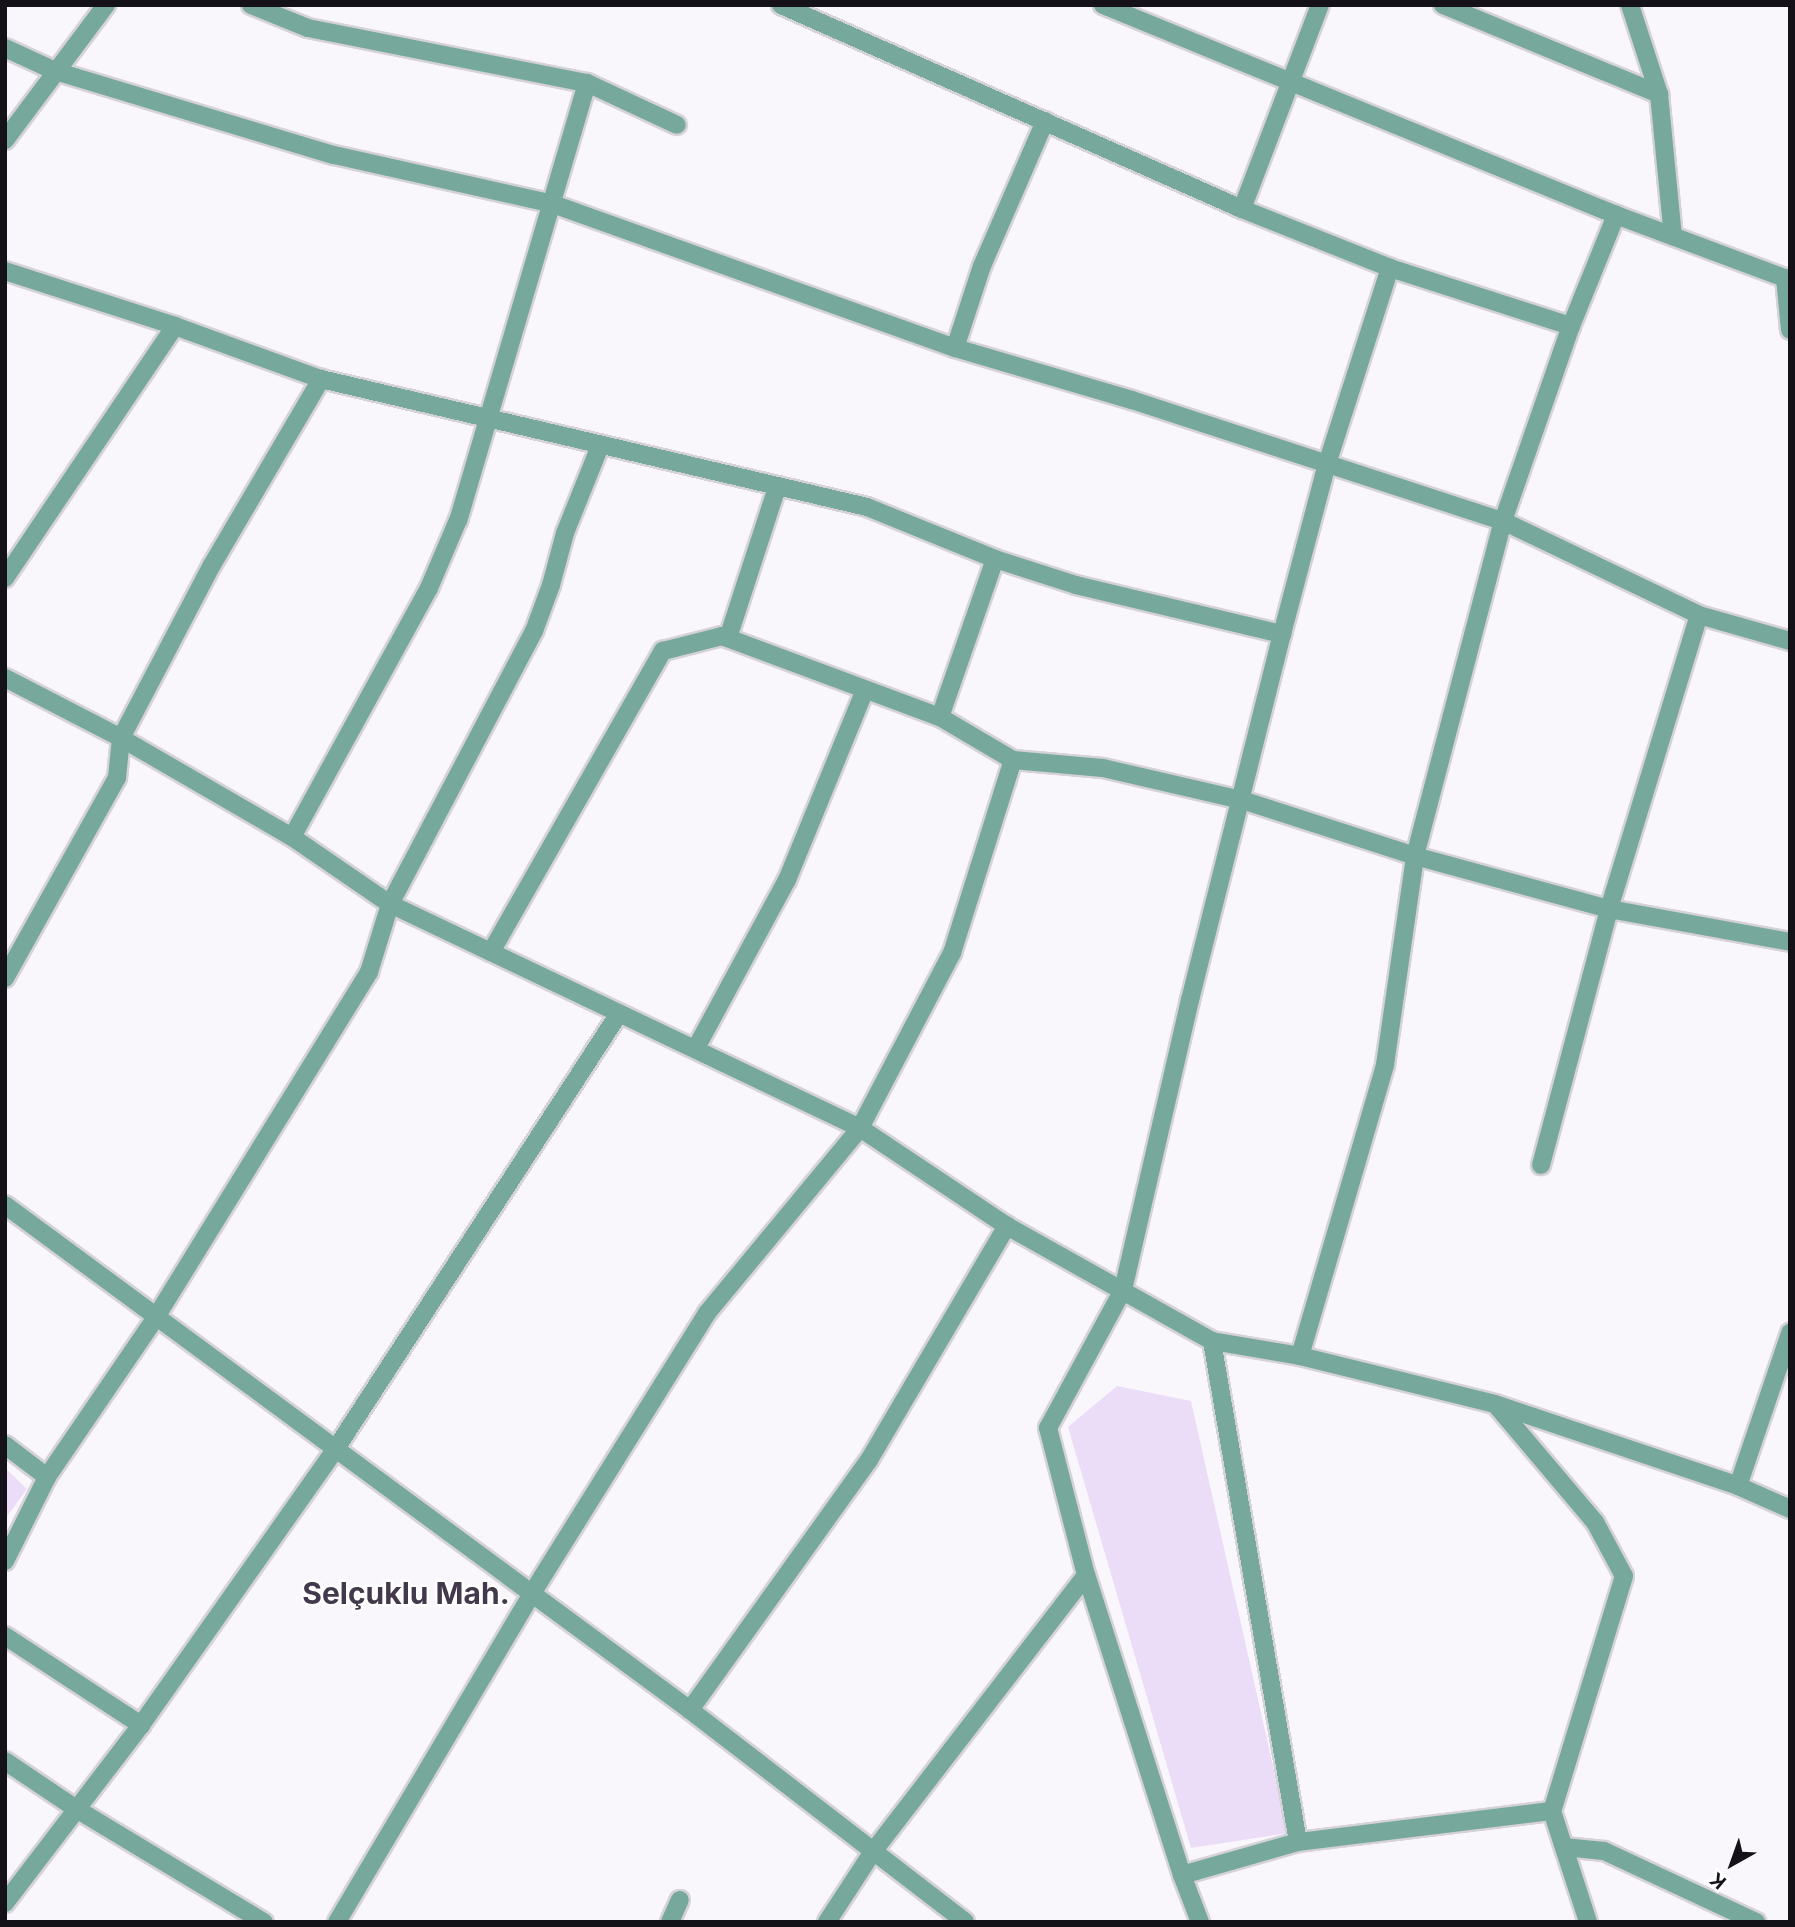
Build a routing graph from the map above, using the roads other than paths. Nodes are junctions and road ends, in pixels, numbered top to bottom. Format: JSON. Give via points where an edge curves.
{"nodes":[{"id":1,"x":106,"y":5,"type":"edge"},
{"id":2,"x":251,"y":5,"type":"edge"},
{"id":3,"x":781,"y":5,"type":"edge"},
{"id":4,"x":1103,"y":5,"type":"edge"},
{"id":5,"x":1320,"y":5,"type":"edge"},
{"id":6,"x":1443,"y":5,"type":"edge"},
{"id":7,"x":1630,"y":5,"type":"edge"},
{"id":8,"x":5,"y":48,"type":"edge"},
{"id":9,"x":55,"y":71,"type":"junction"},
{"id":10,"x":1290,"y":79,"type":"junction"},
{"id":11,"x":587,"y":83,"type":"junction"},
{"id":12,"x":1659,"y":93,"type":"junction"},
{"id":13,"x":1045,"y":121,"type":"junction"},
{"id":14,"x":677,"y":125,"type":"dead end"},
{"id":15,"x":5,"y":140,"type":"edge"},
{"id":16,"x":553,"y":204,"type":"junction"},
{"id":17,"x":1242,"y":209,"type":"junction"},
{"id":18,"x":1616,"y":215,"type":"junction"},
{"id":19,"x":1673,"y":236,"type":"junction"},
{"id":20,"x":1390,"y":268,"type":"junction"},
{"id":21,"x":5,"y":271,"type":"edge"},
{"id":22,"x":1787,"y":279,"type":"edge"},
{"id":23,"x":175,"y":326,"type":"junction"},
{"id":24,"x":1571,"y":326,"type":"junction"},
{"id":25,"x":1790,"y":330,"type":"edge"},
{"id":26,"x":955,"y":348,"type":"junction"},
{"id":27,"x":321,"y":379,"type":"junction"},
{"id":28,"x":487,"y":418,"type":"junction"},
{"id":29,"x":600,"y":446,"type":"junction"},
{"id":30,"x":1327,"y":464,"type":"junction"},
{"id":31,"x":777,"y":487,"type":"junction"},
{"id":32,"x":1503,"y":521,"type":"junction"},
{"id":33,"x":995,"y":559,"type":"junction"},
{"id":34,"x":5,"y":578,"type":"edge"},
{"id":35,"x":1699,"y":615,"type":"junction"},
{"id":36,"x":1282,"y":634,"type":"junction"},
{"id":37,"x":728,"y":638,"type":"junction"},
{"id":38,"x":1790,"y":641,"type":"edge"},
{"id":39,"x":5,"y":678,"type":"edge"},
{"id":40,"x":865,"y":690,"type":"junction"},
{"id":41,"x":940,"y":717,"type":"junction"},
{"id":42,"x":121,"y":738,"type":"junction"},
{"id":43,"x":1013,"y":760,"type":"junction"},
{"id":44,"x":1242,"y":800,"type":"junction"},
{"id":45,"x":292,"y":837,"type":"junction"},
{"id":46,"x":1415,"y":856,"type":"junction"},
{"id":47,"x":390,"y":904,"type":"junction"},
{"id":48,"x":1609,"y":908,"type":"junction"},
{"id":49,"x":1790,"y":942,"type":"edge"},
{"id":50,"x":491,"y":952,"type":"junction"},
{"id":51,"x":5,"y":978,"type":"edge"},
{"id":52,"x":618,"y":1015,"type":"junction"},
{"id":53,"x":696,"y":1048,"type":"junction"},
{"id":54,"x":860,"y":1128,"type":"junction"},
{"id":55,"x":1541,"y":1165,"type":"dead end"},
{"id":56,"x":5,"y":1205,"type":"edge"},
{"id":57,"x":1007,"y":1226,"type":"junction"},
{"id":58,"x":1123,"y":1290,"type":"junction"},
{"id":59,"x":156,"y":1317,"type":"junction"},
{"id":60,"x":1790,"y":1333,"type":"edge"},
{"id":61,"x":1212,"y":1341,"type":"junction"},
{"id":62,"x":1300,"y":1356,"type":"junction"},
{"id":63,"x":1495,"y":1404,"type":"junction"},
{"id":64,"x":5,"y":1445,"type":"edge"},
{"id":65,"x":335,"y":1450,"type":"junction"},
{"id":66,"x":47,"y":1478,"type":"junction"},
{"id":67,"x":1738,"y":1486,"type":"junction"},
{"id":68,"x":1790,"y":1509,"type":"edge"},
{"id":69,"x":5,"y":1561,"type":"edge"},
{"id":70,"x":1086,"y":1574,"type":"junction"},
{"id":71,"x":531,"y":1595,"type":"junction"},
{"id":72,"x":5,"y":1636,"type":"edge"},
{"id":73,"x":690,"y":1710,"type":"junction"},
{"id":74,"x":141,"y":1725,"type":"junction"},
{"id":75,"x":5,"y":1761,"type":"edge"},
{"id":76,"x":78,"y":1810,"type":"junction"},
{"id":77,"x":1552,"y":1811,"type":"junction"},
{"id":78,"x":1298,"y":1842,"type":"junction"},
{"id":79,"x":1564,"y":1847,"type":"junction"},
{"id":80,"x":872,"y":1853,"type":"junction"},
{"id":81,"x":1182,"y":1875,"type":"junction"},
{"id":82,"x":680,"y":1900,"type":"dead end"},
{"id":83,"x":5,"y":1903,"type":"edge"},
{"id":84,"x":264,"y":1922,"type":"edge"},
{"id":85,"x":337,"y":1922,"type":"edge"},
{"id":86,"x":670,"y":1922,"type":"edge"},
{"id":87,"x":827,"y":1922,"type":"edge"},
{"id":88,"x":965,"y":1922,"type":"edge"},
{"id":89,"x":1200,"y":1922,"type":"edge"},
{"id":90,"x":1588,"y":1922,"type":"edge"},
{"id":91,"x":1756,"y":1922,"type":"edge"}],
"edges":[{"from":1,"to":9,"type":"street"},
{"from":2,"to":11,"type":"street","via":[[308,28]]},
{"from":3,"to":13,"type":"street"},
{"from":4,"to":10,"type":"street"},
{"from":5,"to":10,"type":"street"},
{"from":6,"to":12,"type":"street"},
{"from":7,"to":12,"type":"street"},
{"from":8,"to":9,"type":"street"},
{"from":9,"to":15,"type":"street"},
{"from":9,"to":16,"type":"street","via":[[334,155]]},
{"from":10,"to":17,"type":"street"},
{"from":10,"to":18,"type":"street"},
{"from":11,"to":14,"type":"street"},
{"from":11,"to":16,"type":"street"},
{"from":12,"to":19,"type":"street"},
{"from":13,"to":17,"type":"street"},
{"from":13,"to":26,"type":"street","via":[[982,266]]},
{"from":16,"to":26,"type":"street"},
{"from":16,"to":28,"type":"street"},
{"from":17,"to":20,"type":"street"},
{"from":18,"to":19,"type":"street"},
{"from":18,"to":24,"type":"street"},
{"from":19,"to":22,"type":"street"},
{"from":20,"to":24,"type":"street"},
{"from":20,"to":30,"type":"street"},
{"from":21,"to":23,"type":"street"},
{"from":22,"to":25,"type":"street"},
{"from":23,"to":27,"type":"street"},
{"from":23,"to":34,"type":"street"},
{"from":24,"to":32,"type":"street"},
{"from":26,"to":30,"type":"street"},
{"from":27,"to":28,"type":"street"},
{"from":27,"to":42,"type":"street","via":[[212,565]]},
{"from":28,"to":29,"type":"street"},
{"from":28,"to":45,"type":"street","via":[[458,520],[429,588]]},
{"from":29,"to":31,"type":"street"},
{"from":29,"to":47,"type":"street","via":[[565,533],[534,631]]},
{"from":30,"to":32,"type":"street"},
{"from":30,"to":36,"type":"street"},
{"from":31,"to":33,"type":"street","via":[[867,507]]},
{"from":31,"to":37,"type":"street"},
{"from":32,"to":35,"type":"street"},
{"from":32,"to":46,"type":"street"},
{"from":33,"to":36,"type":"street","via":[[1076,585]]},
{"from":33,"to":41,"type":"street"},
{"from":35,"to":38,"type":"street"},
{"from":35,"to":48,"type":"street"},
{"from":36,"to":44,"type":"street"},
{"from":37,"to":40,"type":"street"},
{"from":37,"to":50,"type":"street","via":[[663,651]]},
{"from":39,"to":42,"type":"street"},
{"from":40,"to":41,"type":"street"},
{"from":40,"to":53,"type":"street","via":[[787,880]]},
{"from":41,"to":43,"type":"street"},
{"from":42,"to":45,"type":"street"},
{"from":42,"to":51,"type":"street","via":[[117,778]]},
{"from":43,"to":44,"type":"street","via":[[1103,768]]},
{"from":43,"to":54,"type":"street","via":[[952,953]]},
{"from":44,"to":46,"type":"street"},
{"from":44,"to":58,"type":"street"},
{"from":45,"to":47,"type":"street"},
{"from":46,"to":48,"type":"street"},
{"from":46,"to":62,"type":"street","via":[[1385,1065]]},
{"from":47,"to":50,"type":"street"},
{"from":47,"to":59,"type":"street","via":[[369,972]]},
{"from":48,"to":49,"type":"street"},
{"from":48,"to":55,"type":"street"},
{"from":50,"to":52,"type":"street"},
{"from":52,"to":53,"type":"street"},
{"from":52,"to":65,"type":"street"},
{"from":53,"to":54,"type":"street"},
{"from":54,"to":57,"type":"street"},
{"from":54,"to":71,"type":"street","via":[[707,1313]]},
{"from":56,"to":59,"type":"street"},
{"from":57,"to":58,"type":"street"},
{"from":57,"to":73,"type":"street","via":[[869,1460]]},
{"from":58,"to":61,"type":"street"},
{"from":58,"to":70,"type":"street","via":[[1048,1428]]},
{"from":59,"to":65,"type":"street"},
{"from":59,"to":66,"type":"street"},
{"from":60,"to":67,"type":"street"},
{"from":61,"to":62,"type":"street"},
{"from":61,"to":78,"type":"street"},
{"from":62,"to":63,"type":"street"},
{"from":63,"to":67,"type":"street"},
{"from":63,"to":77,"type":"street","via":[[1595,1522],[1624,1576]]},
{"from":64,"to":66,"type":"street"},
{"from":65,"to":71,"type":"street"},
{"from":65,"to":74,"type":"street"},
{"from":66,"to":69,"type":"street"},
{"from":67,"to":68,"type":"street"},
{"from":70,"to":80,"type":"street"},
{"from":70,"to":81,"type":"street"},
{"from":71,"to":73,"type":"street"},
{"from":71,"to":85,"type":"street"},
{"from":72,"to":74,"type":"street"},
{"from":73,"to":80,"type":"street"},
{"from":74,"to":76,"type":"street"},
{"from":75,"to":76,"type":"street"},
{"from":76,"to":83,"type":"street"},
{"from":76,"to":84,"type":"street"},
{"from":77,"to":78,"type":"street"},
{"from":77,"to":79,"type":"street"},
{"from":78,"to":81,"type":"street"},
{"from":79,"to":90,"type":"street"},
{"from":79,"to":91,"type":"street","via":[[1604,1852]]},
{"from":80,"to":87,"type":"street"},
{"from":80,"to":88,"type":"street"},
{"from":81,"to":89,"type":"street"},
{"from":82,"to":86,"type":"street"}]}
